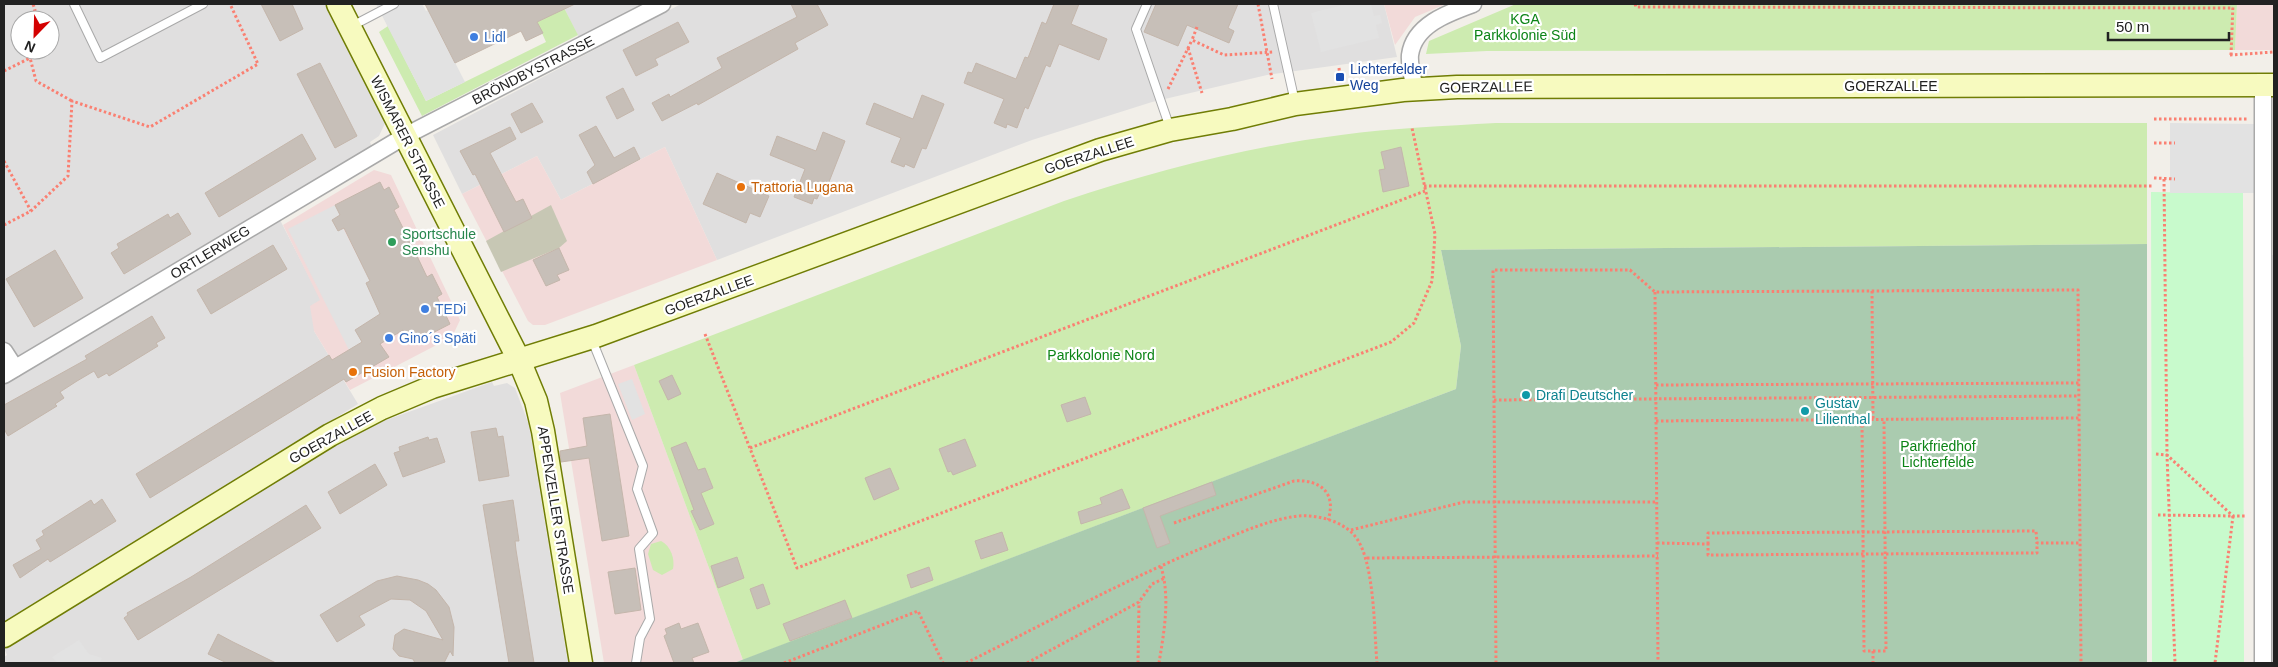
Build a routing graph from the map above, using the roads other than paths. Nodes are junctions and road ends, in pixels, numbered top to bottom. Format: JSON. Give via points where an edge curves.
{"nodes":[{"id":1,"x":74,"y":4,"type":"edge"},
{"id":2,"x":203,"y":4,"type":"edge"},
{"id":3,"x":338,"y":4,"type":"edge"},
{"id":4,"x":394,"y":4,"type":"edge"},
{"id":5,"x":662,"y":4,"type":"edge"},
{"id":6,"x":1147,"y":4,"type":"edge"},
{"id":7,"x":1273,"y":4,"type":"edge"},
{"id":8,"x":1473,"y":4,"type":"edge"},
{"id":9,"x":350,"y":27,"type":"junction"},
{"id":10,"x":2269,"y":85,"type":"edge"},
{"id":11,"x":1415,"y":89,"type":"junction"},
{"id":12,"x":1296,"y":104,"type":"junction"},
{"id":13,"x":1170,"y":130,"type":"junction"},
{"id":14,"x":405,"y":136,"type":"junction"},
{"id":15,"x":591,"y":337,"type":"junction"},
{"id":16,"x":4,"y":351,"type":"edge"},
{"id":17,"x":519,"y":360,"type":"junction"},
{"id":18,"x":9,"y":372,"type":"edge"},
{"id":19,"x":4,"y":636,"type":"edge"},
{"id":20,"x":581,"y":663,"type":"edge"},
{"id":21,"x":636,"y":663,"type":"edge"},
{"id":22,"x":2262,"y":663,"type":"edge"}],
"edges":[{"from":1,"to":2,"type":"lane","via":[[100,58]]},
{"from":3,"to":9,"type":"main road","name":"WISMARER STRASSE"},
{"from":4,"to":9,"type":"lane"},
{"from":5,"to":14,"type":"street","name":"BRÖNDBYSTRASSE"},
{"from":6,"to":13,"type":"lane","via":[[1136,29]]},
{"from":7,"to":12,"type":"lane"},
{"from":8,"to":11,"type":"street","via":[[1428,23],[1417,38],[1410,55]]},
{"from":9,"to":14,"type":"main road","name":"WISMARER STRASSE"},
{"from":10,"to":11,"type":"main road","name":"GOERZALLEE","via":[[1494,86]]},
{"from":10,"to":22,"type":"street","via":[[2263,119]]},
{"from":11,"to":12,"type":"main road","name":"GOERZALLEE"},
{"from":12,"to":13,"type":"main road","name":"GOERZALLEE"},
{"from":13,"to":15,"type":"main road","name":"GOERZALLEE","via":[[1028,175]]},
{"from":14,"to":17,"type":"main road","name":"WISMARER STRASSE"},
{"from":14,"to":18,"type":"street","name":"ORTLERWEG"},
{"from":15,"to":17,"type":"main road","name":"GOERZALLEE"},
{"from":15,"to":21,"type":"lane","via":[[643,466],[638,489],[653,533],[639,548],[650,619],[640,638]]},
{"from":16,"to":18,"type":"street","name":"ORTLERWEG"},
{"from":17,"to":19,"type":"main road","name":"GOERZALLEE","via":[[432,387],[330,435]]},
{"from":17,"to":20,"type":"main road","name":"APPENZELLER STRASSE","via":[[536,401],[543,431]]}]}
